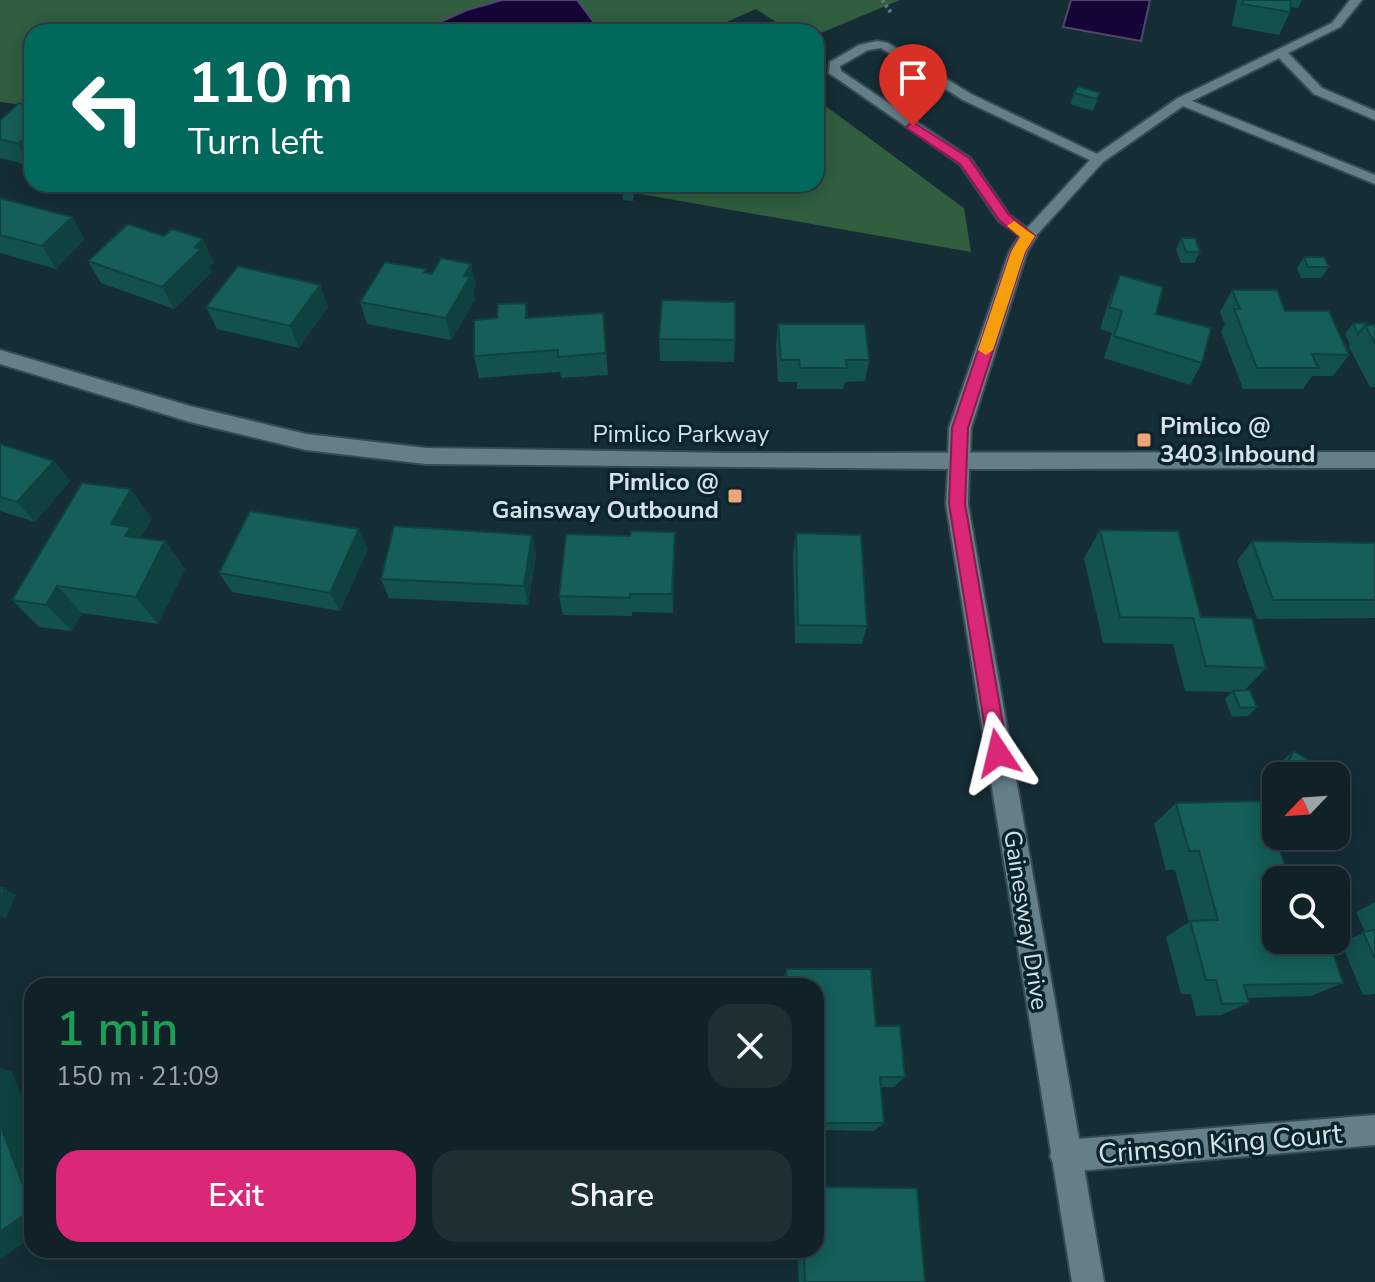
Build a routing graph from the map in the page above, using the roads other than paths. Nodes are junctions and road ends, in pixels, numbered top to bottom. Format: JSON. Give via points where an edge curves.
{"nodes":[{"id":1,"x":1356,"y":0,"type":"edge"},
{"id":2,"x":1281,"y":53,"type":"junction"},
{"id":3,"x":1182,"y":101,"type":"junction"},
{"id":4,"x":1375,"y":116,"type":"edge"},
{"id":5,"x":1098,"y":159,"type":"junction"},
{"id":6,"x":1375,"y":180,"type":"edge"},
{"id":7,"x":1028,"y":236,"type":"junction"},
{"id":8,"x":0,"y":357,"type":"edge"},
{"id":9,"x":959,"y":460,"type":"junction"},
{"id":10,"x":1375,"y":460,"type":"edge"},
{"id":11,"x":1375,"y":1130,"type":"edge"},
{"id":12,"x":1066,"y":1156,"type":"junction"},
{"id":13,"x":1088,"y":1282,"type":"edge"}],
"edges":[{"from":1,"to":2,"type":"lane","via":[[1336,25]]},
{"from":2,"to":3,"type":"lane"},
{"from":2,"to":4,"type":"lane","via":[[1318,91]]},
{"from":3,"to":5,"type":"lane"},
{"from":3,"to":6,"type":"lane"},
{"from":5,"to":7,"type":"lane"},
{"from":5,"to":7,"type":"lane","via":[[967,97],[884,45],[872,44],[834,65],[835,73],[965,161],[1004,218]]},
{"from":7,"to":9,"type":"street","name":"Gainesway Drive","via":[[1018,252],[960,428]]},
{"from":8,"to":9,"type":"street","name":"Pimlico Parkway","via":[[190,414],[357,451],[602,461]]},
{"from":9,"to":10,"type":"street","name":"Pimlico Parkway"},
{"from":9,"to":12,"type":"street","name":"Gainesway Drive","via":[[957,504]]},
{"from":11,"to":12,"type":"street","name":"Crimson King Court"},
{"from":12,"to":13,"type":"street","name":"Gainesway Drive"}]}
